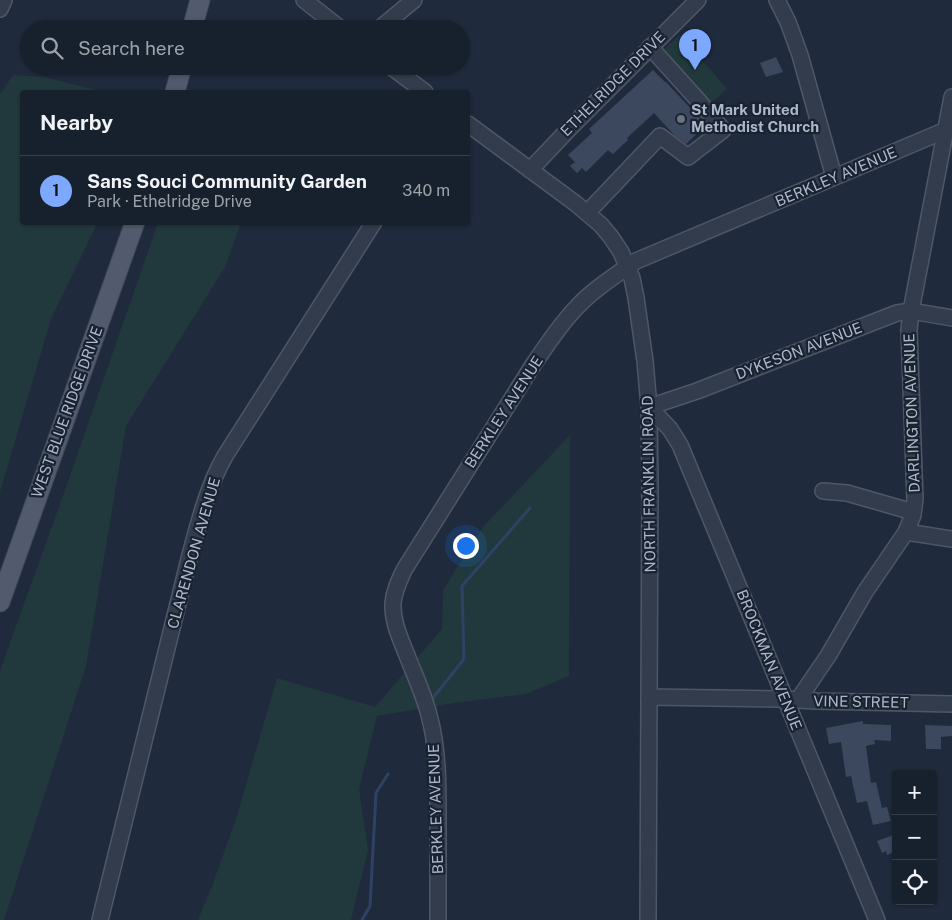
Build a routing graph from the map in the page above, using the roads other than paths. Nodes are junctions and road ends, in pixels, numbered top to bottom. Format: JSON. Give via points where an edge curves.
{"nodes":[{"id":1,"x":4,"y":0,"type":"edge"},
{"id":2,"x":200,"y":0,"type":"edge"},
{"id":3,"x":304,"y":0,"type":"edge"},
{"id":4,"x":414,"y":0,"type":"edge"},
{"id":5,"x":698,"y":0,"type":"edge"},
{"id":6,"x":777,"y":0,"type":"edge"},
{"id":7,"x":0,"y":9,"type":"edge"},
{"id":8,"x":194,"y":20,"type":"edge"},
{"id":9,"x":329,"y":20,"type":"edge"},
{"id":10,"x":390,"y":20,"type":"edge"},
{"id":11,"x":650,"y":47,"type":"junction"},
{"id":12,"x":179,"y":75,"type":"edge"},
{"id":13,"x":402,"y":75,"type":"edge"},
{"id":14,"x":175,"y":90,"type":"edge"},
{"id":15,"x":421,"y":90,"type":"edge"},
{"id":16,"x":952,"y":97,"type":"edge"},
{"id":17,"x":470,"y":125,"type":"edge"},
{"id":18,"x":949,"y":129,"type":"edge"},
{"id":19,"x":530,"y":170,"type":"junction"},
{"id":20,"x":834,"y":177,"type":"junction"},
{"id":21,"x":587,"y":213,"type":"junction"},
{"id":22,"x":134,"y":225,"type":"edge"},
{"id":23,"x":372,"y":225,"type":"edge"},
{"id":24,"x":627,"y":267,"type":"junction"},
{"id":25,"x":911,"y":311,"type":"junction"},
{"id":26,"x":952,"y":318,"type":"edge"},
{"id":27,"x":649,"y":407,"type":"junction"},
{"id":28,"x":823,"y":491,"type":"dead end"},
{"id":29,"x":913,"y":512,"type":"junction"},
{"id":30,"x":906,"y":532,"type":"junction"},
{"id":31,"x":952,"y":539,"type":"edge"},
{"id":32,"x":0,"y":602,"type":"edge"},
{"id":33,"x":649,"y":697,"type":"junction"},
{"id":34,"x":792,"y":700,"type":"junction"},
{"id":35,"x":952,"y":704,"type":"edge"},
{"id":36,"x":100,"y":920,"type":"edge"},
{"id":37,"x":438,"y":920,"type":"edge"},
{"id":38,"x":648,"y":920,"type":"edge"},
{"id":39,"x":877,"y":920,"type":"edge"}],
"edges":[{"from":1,"to":7,"type":"street"},
{"from":2,"to":8,"type":"main road"},
{"from":3,"to":9,"type":"street"},
{"from":4,"to":10,"type":"street"},
{"from":5,"to":11,"type":"street","name":"ETHELRIDGE DRIVE"},
{"from":6,"to":20,"type":"street","via":[[800,55]]},
{"from":11,"to":19,"type":"street","name":"ETHELRIDGE DRIVE"},
{"from":11,"to":21,"type":"street","via":[[722,130],[688,157],[660,136]]},
{"from":12,"to":14,"type":"main road"},
{"from":13,"to":15,"type":"street"},
{"from":16,"to":18,"type":"street","name":"DARLINGTON AVENUE"},
{"from":17,"to":19,"type":"street","name":"NORTH FRANKLIN ROAD"},
{"from":18,"to":20,"type":"street","name":"BERKLEY AVENUE"},
{"from":18,"to":25,"type":"street","name":"DARLINGTON AVENUE"},
{"from":19,"to":21,"type":"street","name":"NORTH FRANKLIN ROAD"},
{"from":20,"to":24,"type":"street","name":"BERKLEY AVENUE"},
{"from":21,"to":24,"type":"street","name":"NORTH FRANKLIN ROAD","via":[[611,237]]},
{"from":22,"to":32,"type":"main road","name":"WEST BLUE RIDGE DRIVE"},
{"from":23,"to":36,"type":"street","name":"CLARENDON AVENUE","via":[[215,473],[204,503]]},
{"from":24,"to":27,"type":"street","name":"NORTH FRANKLIN ROAD","via":[[636,298]]},
{"from":24,"to":37,"type":"street","name":"BERKLEY AVENUE","via":[[573,311],[533,365],[404,570],[396,590],[394,621],[427,707],[436,746]]},
{"from":25,"to":26,"type":"street","name":"DYKESON AVENUE"},
{"from":25,"to":27,"type":"street","name":"DYKESON AVENUE","via":[[883,318]]},
{"from":25,"to":29,"type":"street","name":"DARLINGTON AVENUE"},
{"from":27,"to":33,"type":"street","name":"NORTH FRANKLIN ROAD"},
{"from":27,"to":34,"type":"street","name":"BROCKMAN AVENUE","via":[[680,445]]},
{"from":28,"to":29,"type":"street","via":[[854,494]]},
{"from":29,"to":30,"type":"street","name":"DARLINGTON AVENUE"},
{"from":30,"to":31,"type":"street"},
{"from":30,"to":34,"type":"street","name":"DARLINGTON AVENUE","via":[[865,592],[828,656]]},
{"from":33,"to":34,"type":"street","name":"VINE STREET"},
{"from":33,"to":38,"type":"street","name":"NORTH FRANKLIN ROAD"},
{"from":34,"to":35,"type":"street","name":"VINE STREET"},
{"from":34,"to":39,"type":"street","name":"BROCKMAN AVENUE"}]}
